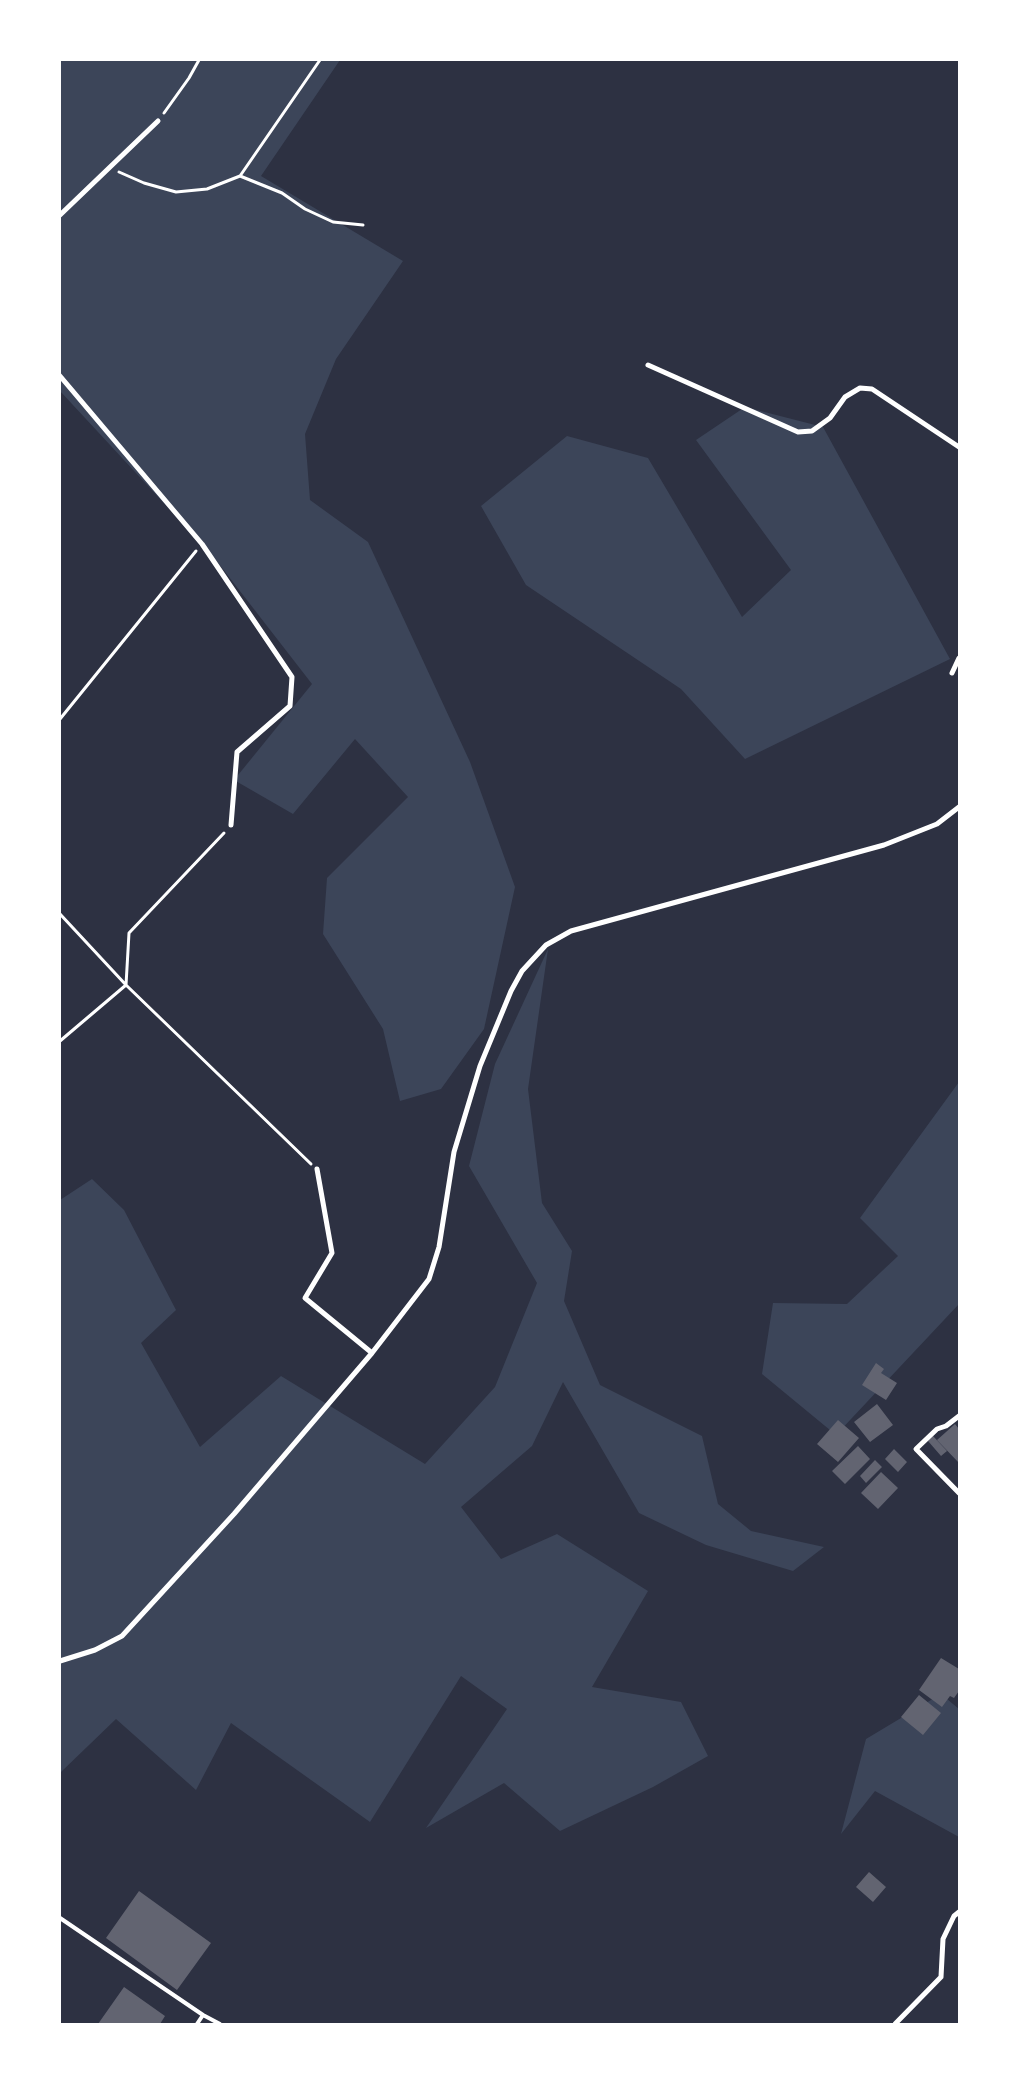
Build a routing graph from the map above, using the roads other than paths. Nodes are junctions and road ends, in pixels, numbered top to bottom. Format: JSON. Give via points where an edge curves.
{"nodes":[{"id":1,"x":158,"y":121,"type":"road end"},
{"id":2,"x":60,"y":214,"type":"edge"},
{"id":3,"x":648,"y":365,"type":"dead end"},
{"id":4,"x":60,"y":376,"type":"edge"},
{"id":5,"x":959,"y":447,"type":"edge"},
{"id":6,"x":959,"y":658,"type":"edge"},
{"id":7,"x":952,"y":673,"type":"dead end"},
{"id":8,"x":959,"y":807,"type":"edge"},
{"id":9,"x":231,"y":825,"type":"road end"},
{"id":10,"x":317,"y":1170,"type":"road end"},
{"id":11,"x":372,"y":1353,"type":"junction"},
{"id":12,"x":959,"y":1416,"type":"edge"},
{"id":13,"x":959,"y":1493,"type":"edge"},
{"id":14,"x":60,"y":1661,"type":"edge"},
{"id":15,"x":959,"y":1912,"type":"edge"},
{"id":16,"x":60,"y":1918,"type":"edge"},
{"id":17,"x":203,"y":2015,"type":"junction"},
{"id":18,"x":197,"y":2024,"type":"edge"},
{"id":19,"x":220,"y":2024,"type":"edge"},
{"id":20,"x":895,"y":2024,"type":"edge"}],
"edges":[{"from":1,"to":2,"type":"street"},
{"from":3,"to":5,"type":"street","via":[[798,432],[812,431],[830,418],[845,397],[860,388],[872,389]]},
{"from":4,"to":9,"type":"street","via":[[202,544],[292,677],[290,706],[237,752]]},
{"from":6,"to":7,"type":"street"},
{"from":8,"to":11,"type":"street","via":[[937,824],[884,846],[571,931],[546,945],[518,978],[480,1066],[454,1152],[439,1247],[429,1279]]},
{"from":10,"to":11,"type":"street","via":[[332,1253],[305,1298]]},
{"from":11,"to":14,"type":"street","via":[[234,1514],[122,1636],[95,1650]]},
{"from":12,"to":13,"type":"street","via":[[937,1429],[916,1449]]},
{"from":15,"to":20,"type":"street","via":[[944,1939],[941,1977]]},
{"from":16,"to":17,"type":"lane"},
{"from":17,"to":18,"type":"lane"},
{"from":17,"to":19,"type":"lane"}]}
